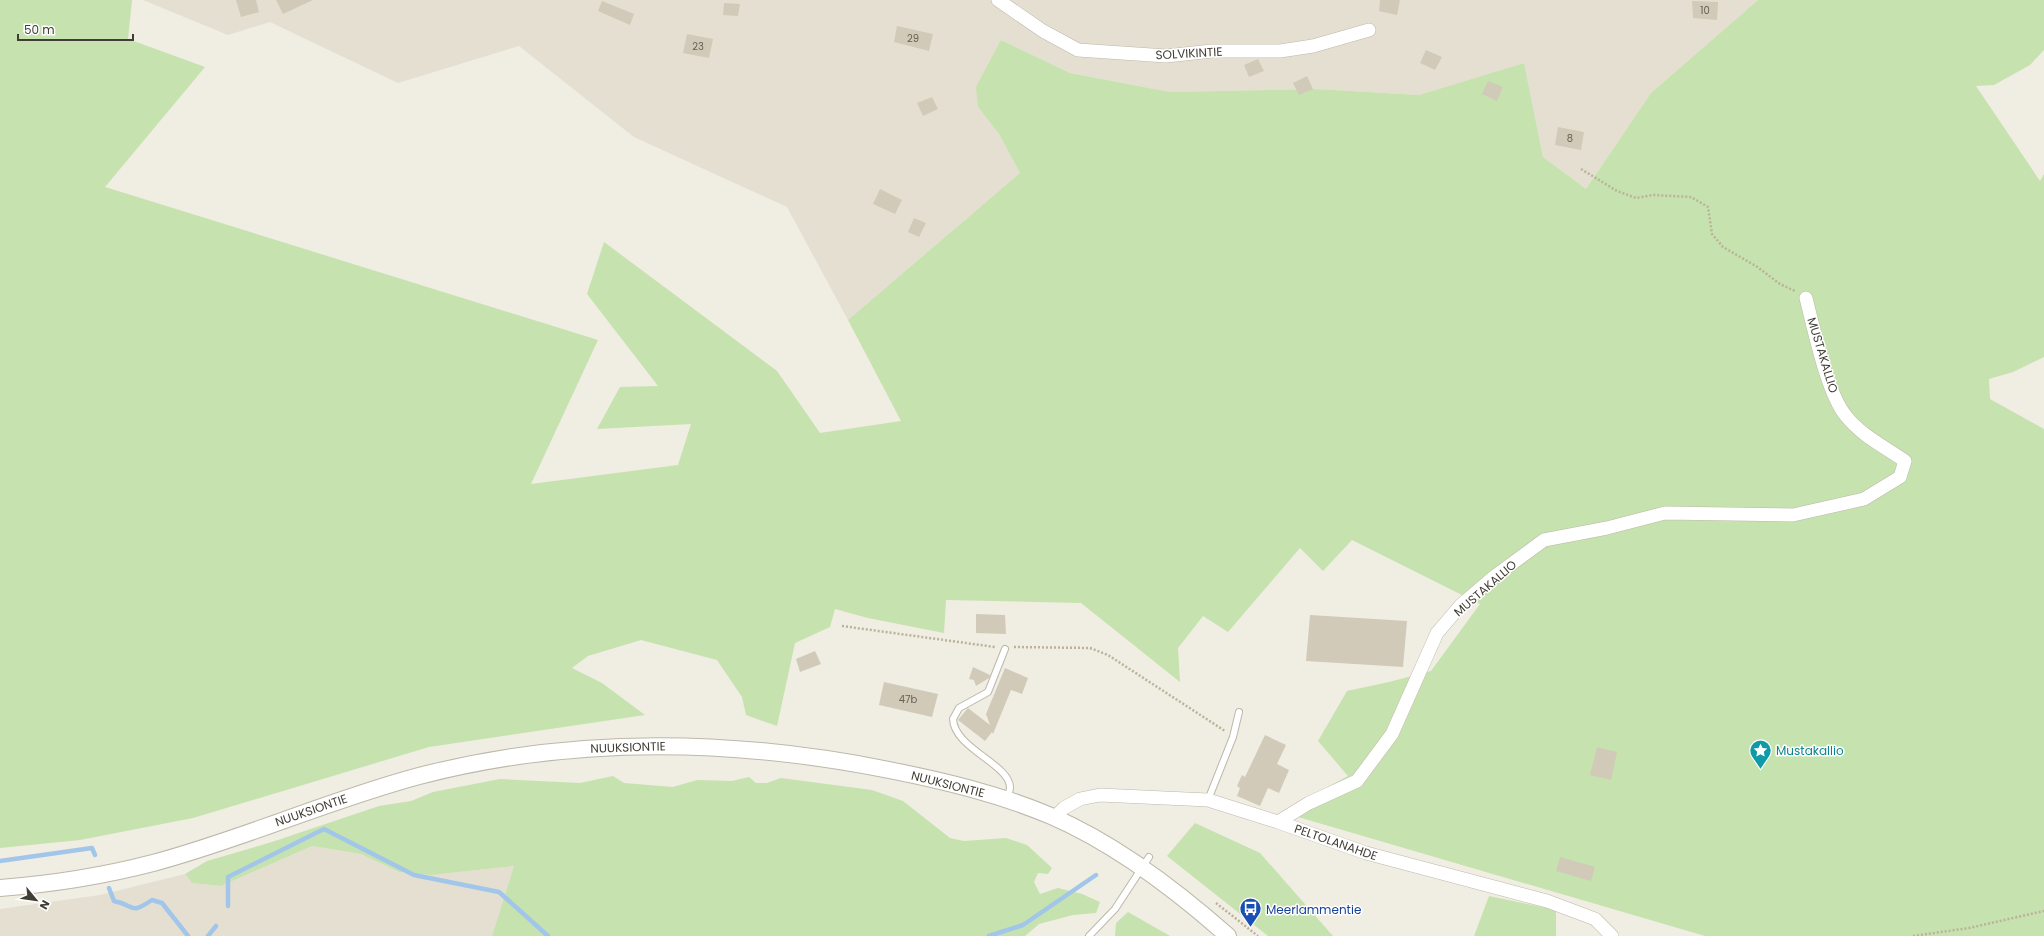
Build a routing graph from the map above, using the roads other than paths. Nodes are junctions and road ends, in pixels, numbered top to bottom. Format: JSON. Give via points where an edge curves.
{"nodes":[{"id":1,"x":998,"y":0,"type":"edge"},
{"id":2,"x":1368,"y":30,"type":"dead end"},
{"id":3,"x":1806,"y":298,"type":"road end"},
{"id":4,"x":1005,"y":648,"type":"road end"},
{"id":5,"x":1240,"y":712,"type":"dead end"},
{"id":6,"x":1007,"y":800,"type":"junction"},
{"id":7,"x":1208,"y":800,"type":"junction"},
{"id":8,"x":1054,"y":818,"type":"junction"},
{"id":9,"x":1278,"y":822,"type":"junction"},
{"id":10,"x":1146,"y":863,"type":"junction"},
{"id":11,"x":0,"y":888,"type":"edge"},
{"id":12,"x":1089,"y":936,"type":"edge"},
{"id":13,"x":1228,"y":936,"type":"edge"},
{"id":14,"x":1612,"y":936,"type":"edge"}],
"edges":[{"from":1,"to":2,"type":"street","name":"SOLVIKINTIE","via":[[1042,31],[1078,50],[1166,56],[1212,51],[1280,51],[1313,46]]},
{"from":3,"to":9,"type":"street","name":"MUSTAKALLIO","via":[[1832,391],[1845,416],[1862,433],[1905,461],[1900,477],[1864,499],[1793,515],[1665,513],[1607,528],[1544,540],[1467,600],[1437,633],[1392,734],[1357,781],[1308,803]]},
{"from":4,"to":6,"type":"lane","via":[[988,692],[959,708],[953,719],[956,730],[970,746],[1007,779],[1010,787]]},
{"from":5,"to":7,"type":"lane"},
{"from":6,"to":8,"type":"street","name":"NUUKSIONTIE"},
{"from":6,"to":11,"type":"street","name":"NUUKSIONTIE","via":[[911,774],[746,748],[632,746],[564,750],[495,760],[419,776],[147,864],[93,878]]},
{"from":7,"to":8,"type":"street","name":"PELTOLANAHDE","via":[[1100,795],[1080,799],[1064,808]]},
{"from":7,"to":9,"type":"street","name":"PELTOLANAHDE"},
{"from":8,"to":10,"type":"street","name":"NUUKSIONTIE"},
{"from":9,"to":14,"type":"street","name":"PELTOLANAHDE","via":[[1366,853],[1547,901],[1595,919]]},
{"from":10,"to":12,"type":"lane","via":[[1116,909]]},
{"from":10,"to":13,"type":"street","name":"NUUKSIONTIE"}]}
